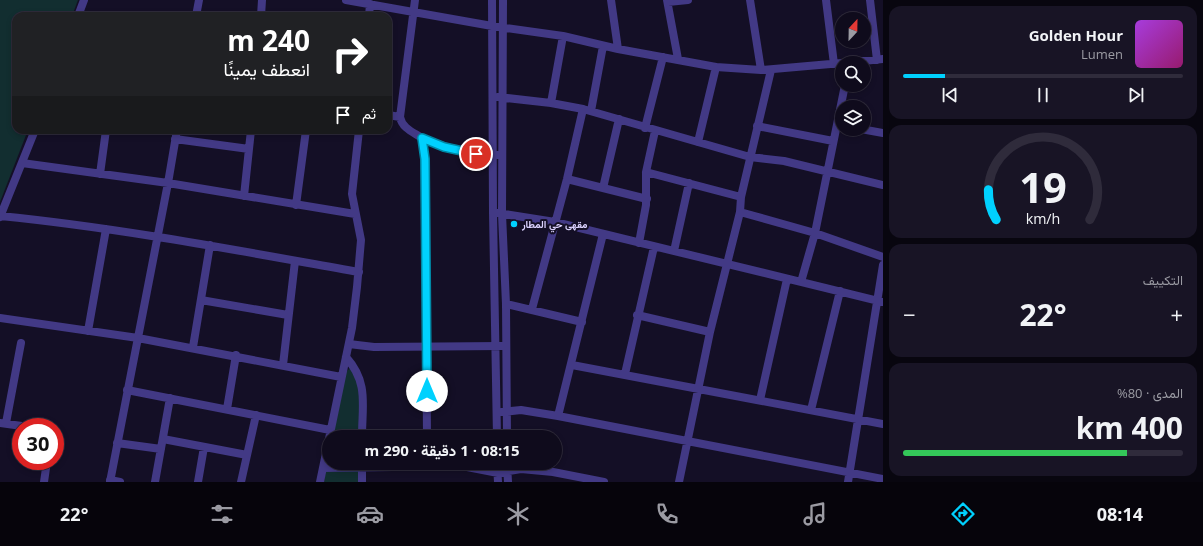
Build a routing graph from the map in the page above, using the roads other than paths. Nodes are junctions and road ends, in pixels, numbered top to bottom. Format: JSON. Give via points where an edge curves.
{"nodes":[{"id":1,"x":84,"y":0,"type":"edge"},
{"id":2,"x":199,"y":0,"type":"edge"},
{"id":3,"x":262,"y":0,"type":"edge"},
{"id":4,"x":346,"y":0,"type":"edge"},
{"id":5,"x":415,"y":0,"type":"edge"},
{"id":6,"x":492,"y":0,"type":"edge"},
{"id":7,"x":503,"y":0,"type":"edge"},
{"id":8,"x":611,"y":0,"type":"edge"},
{"id":9,"x":688,"y":0,"type":"edge"},
{"id":10,"x":750,"y":0,"type":"edge"},
{"id":11,"x":826,"y":0,"type":"edge"},
{"id":12,"x":870,"y":0,"type":"edge"},
{"id":13,"x":667,"y":1,"type":"edge"},
{"id":14,"x":370,"y":4,"type":"junction"},
{"id":15,"x":80,"y":12,"type":"edge"},
{"id":16,"x":197,"y":12,"type":"edge"},
{"id":17,"x":261,"y":12,"type":"edge"},
{"id":18,"x":369,"y":12,"type":"edge"},
{"id":19,"x":413,"y":12,"type":"junction"},
{"id":20,"x":492,"y":26,"type":"junction"},
{"id":21,"x":503,"y":27,"type":"junction"},
{"id":22,"x":562,"y":36,"type":"junction"},
{"id":23,"x":603,"y":46,"type":"junction"},
{"id":24,"x":618,"y":49,"type":"junction"},
{"id":25,"x":838,"y":56,"type":"edge"},
{"id":26,"x":663,"y":57,"type":"junction"},
{"id":27,"x":880,"y":59,"type":"edge"},
{"id":28,"x":678,"y":60,"type":"junction"},
{"id":29,"x":835,"y":64,"type":"edge"},
{"id":30,"x":716,"y":67,"type":"junction"},
{"id":31,"x":761,"y":70,"type":"junction"},
{"id":32,"x":771,"y":70,"type":"junction"},
{"id":33,"x":503,"y":96,"type":"junction"},
{"id":34,"x":494,"y":97,"type":"junction"},
{"id":35,"x":550,"y":103,"type":"junction"},
{"id":36,"x":587,"y":110,"type":"junction"},
{"id":37,"x":392,"y":116,"type":"edge"},
{"id":38,"x":400,"y":117,"type":"junction"},
{"id":39,"x":619,"y":119,"type":"junction"},
{"id":40,"x":758,"y":126,"type":"junction"},
{"id":41,"x":645,"y":128,"type":"junction"},
{"id":42,"x":655,"y":131,"type":"junction"},
{"id":43,"x":871,"y":131,"type":"edge"},
{"id":44,"x":883,"y":133,"type":"edge"},
{"id":45,"x":33,"y":134,"type":"edge"},
{"id":46,"x":105,"y":134,"type":"edge"},
{"id":47,"x":176,"y":134,"type":"edge"},
{"id":48,"x":251,"y":134,"type":"edge"},
{"id":49,"x":305,"y":134,"type":"edge"},
{"id":50,"x":359,"y":134,"type":"edge"},
{"id":51,"x":835,"y":136,"type":"edge"},
{"id":52,"x":422,"y":138,"type":"junction"},
{"id":53,"x":833,"y":141,"type":"junction"},
{"id":54,"x":698,"y":142,"type":"junction"},
{"id":55,"x":249,"y":149,"type":"junction"},
{"id":56,"x":498,"y":155,"type":"junction"},
{"id":57,"x":750,"y":157,"type":"junction"},
{"id":58,"x":22,"y":163,"type":"junction"},
{"id":59,"x":646,"y":172,"type":"junction"},
{"id":60,"x":827,"y":173,"type":"junction"},
{"id":61,"x":100,"y":174,"type":"junction"},
{"id":62,"x":567,"y":179,"type":"junction"},
{"id":63,"x":168,"y":183,"type":"junction"},
{"id":64,"x":690,"y":183,"type":"junction"},
{"id":65,"x":883,"y":185,"type":"edge"},
{"id":66,"x":603,"y":188,"type":"junction"},
{"id":67,"x":244,"y":196,"type":"junction"},
{"id":68,"x":741,"y":197,"type":"junction"},
{"id":69,"x":647,"y":199,"type":"junction"},
{"id":70,"x":296,"y":205,"type":"junction"},
{"id":71,"x":740,"y":212,"type":"junction"},
{"id":72,"x":493,"y":213,"type":"junction"},
{"id":73,"x":355,"y":214,"type":"junction"},
{"id":74,"x":502,"y":214,"type":"junction"},
{"id":75,"x":0,"y":217,"type":"edge"},
{"id":76,"x":555,"y":222,"type":"junction"},
{"id":77,"x":106,"y":229,"type":"junction"},
{"id":78,"x":815,"y":233,"type":"junction"},
{"id":79,"x":603,"y":234,"type":"junction"},
{"id":80,"x":158,"y":237,"type":"junction"},
{"id":81,"x":639,"y":242,"type":"junction"},
{"id":82,"x":210,"y":245,"type":"junction"},
{"id":83,"x":654,"y":246,"type":"junction"},
{"id":84,"x":674,"y":251,"type":"junction"},
{"id":85,"x":883,"y":257,"type":"edge"},
{"id":86,"x":295,"y":261,"type":"junction"},
{"id":87,"x":726,"y":263,"type":"junction"},
{"id":88,"x":883,"y":266,"type":"edge"},
{"id":89,"x":359,"y":272,"type":"junction"},
{"id":90,"x":788,"y":279,"type":"junction"},
{"id":91,"x":801,"y":282,"type":"junction"},
{"id":92,"x":840,"y":291,"type":"junction"},
{"id":93,"x":201,"y":300,"type":"junction"},
{"id":94,"x":880,"y":302,"type":"edge"},
{"id":95,"x":506,"y":304,"type":"junction"},
{"id":96,"x":532,"y":309,"type":"junction"},
{"id":97,"x":288,"y":315,"type":"junction"},
{"id":98,"x":637,"y":315,"type":"junction"},
{"id":99,"x":0,"y":318,"type":"edge"},
{"id":100,"x":582,"y":322,"type":"junction"},
{"id":101,"x":88,"y":331,"type":"junction"},
{"id":102,"x":710,"y":332,"type":"junction"},
{"id":103,"x":138,"y":338,"type":"junction"},
{"id":104,"x":21,"y":343,"type":"dead end"},
{"id":105,"x":349,"y":344,"type":"junction"},
{"id":106,"x":427,"y":346,"type":"junction"},
{"id":107,"x":497,"y":346,"type":"junction"},
{"id":108,"x":506,"y":346,"type":"junction"},
{"id":109,"x":193,"y":347,"type":"junction"},
{"id":110,"x":236,"y":355,"type":"junction"},
{"id":111,"x":346,"y":356,"type":"junction"},
{"id":112,"x":283,"y":365,"type":"junction"},
{"id":113,"x":572,"y":365,"type":"junction"},
{"id":114,"x":625,"y":374,"type":"junction"},
{"id":115,"x":341,"y":377,"type":"junction"},
{"id":116,"x":698,"y":388,"type":"junction"},
{"id":117,"x":127,"y":390,"type":"junction"},
{"id":118,"x":170,"y":398,"type":"junction"},
{"id":119,"x":760,"y":400,"type":"junction"},
{"id":120,"x":227,"y":409,"type":"junction"},
{"id":121,"x":811,"y":410,"type":"junction"},
{"id":122,"x":497,"y":412,"type":"junction"},
{"id":123,"x":506,"y":412,"type":"junction"},
{"id":124,"x":256,"y":415,"type":"junction"},
{"id":125,"x":558,"y":416,"type":"junction"},
{"id":126,"x":857,"y":419,"type":"junction"},
{"id":127,"x":3,"y":423,"type":"edge"},
{"id":128,"x":883,"y":424,"type":"edge"},
{"id":129,"x":330,"y":430,"type":"joint"},
{"id":130,"x":362,"y":430,"type":"edge"},
{"id":131,"x":427,"y":430,"type":"edge"},
{"id":132,"x":497,"y":430,"type":"edge"},
{"id":133,"x":507,"y":430,"type":"edge"},
{"id":134,"x":163,"y":439,"type":"junction"},
{"id":135,"x":688,"y":441,"type":"junction"},
{"id":136,"x":117,"y":444,"type":"junction"},
{"id":137,"x":204,"y":447,"type":"junction"},
{"id":138,"x":161,"y":449,"type":"junction"},
{"id":139,"x":247,"y":455,"type":"junction"},
{"id":140,"x":46,"y":470,"type":"edge"},
{"id":141,"x":323,"y":470,"type":"edge"},
{"id":142,"x":362,"y":470,"type":"edge"},
{"id":143,"x":483,"y":470,"type":"edge"},
{"id":144,"x":850,"y":472,"type":"junction"},
{"id":145,"x":498,"y":473,"type":"junction"},
{"id":146,"x":507,"y":473,"type":"junction"},
{"id":147,"x":883,"y":479,"type":"edge"},
{"id":148,"x":110,"y":481,"type":"edge"},
{"id":149,"x":44,"y":482,"type":"edge"},
{"id":150,"x":120,"y":482,"type":"edge"},
{"id":151,"x":155,"y":482,"type":"edge"},
{"id":152,"x":198,"y":482,"type":"edge"},
{"id":153,"x":241,"y":482,"type":"edge"},
{"id":154,"x":320,"y":482,"type":"edge"},
{"id":155,"x":362,"y":482,"type":"edge"},
{"id":156,"x":498,"y":482,"type":"edge"},
{"id":157,"x":508,"y":482,"type":"edge"},
{"id":158,"x":604,"y":482,"type":"edge"},
{"id":159,"x":679,"y":482,"type":"edge"},
{"id":160,"x":848,"y":482,"type":"edge"}],
"edges":[{"from":1,"to":15,"type":"street"},
{"from":2,"to":16,"type":"street"},
{"from":3,"to":17,"type":"street"},
{"from":4,"to":14,"type":"street"},
{"from":5,"to":19,"type":"street"},
{"from":6,"to":20,"type":"street"},
{"from":7,"to":21,"type":"street"},
{"from":8,"to":24,"type":"street"},
{"from":9,"to":13,"type":"street"},
{"from":10,"to":31,"type":"street"},
{"from":11,"to":25,"type":"street"},
{"from":12,"to":27,"type":"street"},
{"from":13,"to":28,"type":"street"},
{"from":14,"to":18,"type":"street"},
{"from":14,"to":19,"type":"street"},
{"from":19,"to":20,"type":"street"},
{"from":19,"to":38,"type":"street"},
{"from":20,"to":21,"type":"street"},
{"from":20,"to":34,"type":"street"},
{"from":21,"to":22,"type":"street"},
{"from":21,"to":33,"type":"street"},
{"from":22,"to":23,"type":"street"},
{"from":22,"to":35,"type":"street"},
{"from":23,"to":24,"type":"street"},
{"from":23,"to":36,"type":"street"},
{"from":24,"to":26,"type":"street"},
{"from":26,"to":28,"type":"street"},
{"from":26,"to":41,"type":"street"},
{"from":28,"to":30,"type":"street"},
{"from":29,"to":32,"type":"street"},
{"from":30,"to":31,"type":"street"},
{"from":30,"to":54,"type":"street"},
{"from":31,"to":32,"type":"street"},
{"from":32,"to":40,"type":"street"},
{"from":33,"to":34,"type":"street"},
{"from":33,"to":35,"type":"street"},
{"from":33,"to":56,"type":"street"},
{"from":34,"to":56,"type":"street"},
{"from":35,"to":36,"type":"street"},
{"from":36,"to":39,"type":"street"},
{"from":36,"to":62,"type":"street"},
{"from":37,"to":38,"type":"street"},
{"from":38,"to":52,"type":"street","via":[[406,128]]},
{"from":39,"to":41,"type":"street"},
{"from":39,"to":66,"type":"street"},
{"from":40,"to":53,"type":"street"},
{"from":40,"to":57,"type":"street"},
{"from":41,"to":42,"type":"street"},
{"from":42,"to":54,"type":"street"},
{"from":42,"to":59,"type":"street"},
{"from":43,"to":44,"type":"street"},
{"from":45,"to":58,"type":"street"},
{"from":46,"to":61,"type":"street"},
{"from":47,"to":55,"type":"street"},
{"from":47,"to":63,"type":"street"},
{"from":48,"to":55,"type":"street"},
{"from":49,"to":70,"type":"street"},
{"from":50,"to":73,"type":"street","via":[[352,188]]},
{"from":51,"to":53,"type":"street"},
{"from":52,"to":56,"type":"street","via":[[444,147],[476,154]]},
{"from":52,"to":106,"type":"street","via":[[425,159]]},
{"from":53,"to":60,"type":"street"},
{"from":54,"to":57,"type":"street"},
{"from":55,"to":67,"type":"street"},
{"from":56,"to":72,"type":"street"},
{"from":56,"to":74,"type":"street"},
{"from":57,"to":60,"type":"street","via":[[784,161]]},
{"from":57,"to":68,"type":"street"},
{"from":58,"to":61,"type":"street"},
{"from":58,"to":75,"type":"street"},
{"from":59,"to":64,"type":"street"},
{"from":59,"to":69,"type":"street"},
{"from":60,"to":65,"type":"street"},
{"from":60,"to":78,"type":"street"},
{"from":61,"to":63,"type":"street"},
{"from":62,"to":66,"type":"street"},
{"from":62,"to":76,"type":"street"},
{"from":63,"to":67,"type":"street"},
{"from":63,"to":80,"type":"street"},
{"from":64,"to":68,"type":"street"},
{"from":64,"to":84,"type":"street"},
{"from":66,"to":69,"type":"street"},
{"from":67,"to":70,"type":"street"},
{"from":68,"to":71,"type":"street"},
{"from":69,"to":81,"type":"street"},
{"from":70,"to":73,"type":"street"},
{"from":71,"to":78,"type":"street"},
{"from":71,"to":87,"type":"street"},
{"from":72,"to":74,"type":"street"},
{"from":72,"to":107,"type":"street"},
{"from":73,"to":89,"type":"street","via":[[361,240]]},
{"from":74,"to":76,"type":"street"},
{"from":74,"to":95,"type":"street"},
{"from":75,"to":77,"type":"street"},
{"from":76,"to":79,"type":"street"},
{"from":76,"to":96,"type":"street"},
{"from":77,"to":80,"type":"street"},
{"from":77,"to":101,"type":"street"},
{"from":78,"to":85,"type":"street"},
{"from":78,"to":91,"type":"street"},
{"from":79,"to":81,"type":"street"},
{"from":79,"to":100,"type":"street"},
{"from":80,"to":82,"type":"street"},
{"from":80,"to":103,"type":"street"},
{"from":81,"to":83,"type":"street"},
{"from":82,"to":86,"type":"street"},
{"from":82,"to":93,"type":"street"},
{"from":83,"to":84,"type":"street"},
{"from":83,"to":98,"type":"street"},
{"from":84,"to":87,"type":"street"},
{"from":86,"to":89,"type":"street"},
{"from":86,"to":97,"type":"street"},
{"from":87,"to":90,"type":"street"},
{"from":87,"to":102,"type":"street"},
{"from":88,"to":94,"type":"street"},
{"from":89,"to":105,"type":"street"},
{"from":90,"to":91,"type":"street"},
{"from":90,"to":119,"type":"street"},
{"from":91,"to":92,"type":"street"},
{"from":92,"to":94,"type":"street"},
{"from":92,"to":121,"type":"street"},
{"from":93,"to":97,"type":"street"},
{"from":93,"to":109,"type":"street"},
{"from":94,"to":126,"type":"street"},
{"from":95,"to":96,"type":"street"},
{"from":95,"to":108,"type":"street"},
{"from":96,"to":100,"type":"street"},
{"from":97,"to":112,"type":"street"},
{"from":98,"to":102,"type":"street"},
{"from":98,"to":114,"type":"street"},
{"from":99,"to":101,"type":"street"},
{"from":100,"to":113,"type":"street"},
{"from":101,"to":103,"type":"street"},
{"from":102,"to":116,"type":"street"},
{"from":103,"to":109,"type":"street"},
{"from":103,"to":117,"type":"street"},
{"from":104,"to":127,"type":"street"},
{"from":105,"to":106,"type":"street","via":[[374,347]]},
{"from":105,"to":111,"type":"street"},
{"from":106,"to":107,"type":"street"},
{"from":106,"to":131,"type":"street"},
{"from":107,"to":108,"type":"street"},
{"from":107,"to":122,"type":"street"},
{"from":108,"to":123,"type":"street"},
{"from":109,"to":110,"type":"street"},
{"from":110,"to":112,"type":"street"},
{"from":110,"to":120,"type":"street"},
{"from":111,"to":115,"type":"street"},
{"from":111,"to":130,"type":"street","via":[[357,370],[362,382]]},
{"from":112,"to":115,"type":"street"},
{"from":113,"to":114,"type":"street"},
{"from":113,"to":125,"type":"street"},
{"from":114,"to":116,"type":"street"},
{"from":115,"to":129,"type":"street"},
{"from":116,"to":119,"type":"street"},
{"from":116,"to":135,"type":"street"},
{"from":117,"to":118,"type":"street"},
{"from":117,"to":136,"type":"street"},
{"from":118,"to":120,"type":"street"},
{"from":118,"to":134,"type":"street"},
{"from":119,"to":121,"type":"street"},
{"from":120,"to":124,"type":"street"},
{"from":121,"to":126,"type":"street"},
{"from":122,"to":123,"type":"street"},
{"from":122,"to":132,"type":"street"},
{"from":123,"to":125,"type":"street","via":[[521,410]]},
{"from":123,"to":133,"type":"street"},
{"from":124,"to":129,"type":"street"},
{"from":124,"to":139,"type":"street"},
{"from":125,"to":135,"type":"street"},
{"from":126,"to":128,"type":"street"},
{"from":126,"to":144,"type":"street"},
{"from":134,"to":137,"type":"street"},
{"from":134,"to":138,"type":"street"},
{"from":135,"to":144,"type":"street"},
{"from":135,"to":159,"type":"street"},
{"from":136,"to":138,"type":"street"},
{"from":136,"to":148,"type":"street"},
{"from":137,"to":139,"type":"street"},
{"from":137,"to":152,"type":"street"},
{"from":138,"to":151,"type":"street"},
{"from":139,"to":153,"type":"street"},
{"from":140,"to":149,"type":"street"},
{"from":141,"to":154,"type":"street"},
{"from":142,"to":155,"type":"street"},
{"from":143,"to":145,"type":"street"},
{"from":144,"to":147,"type":"street"},
{"from":144,"to":160,"type":"street"},
{"from":145,"to":146,"type":"street"},
{"from":145,"to":156,"type":"street"},
{"from":146,"to":157,"type":"street"},
{"from":146,"to":158,"type":"street","via":[[521,469]]},
{"from":148,"to":150,"type":"street"}]}
